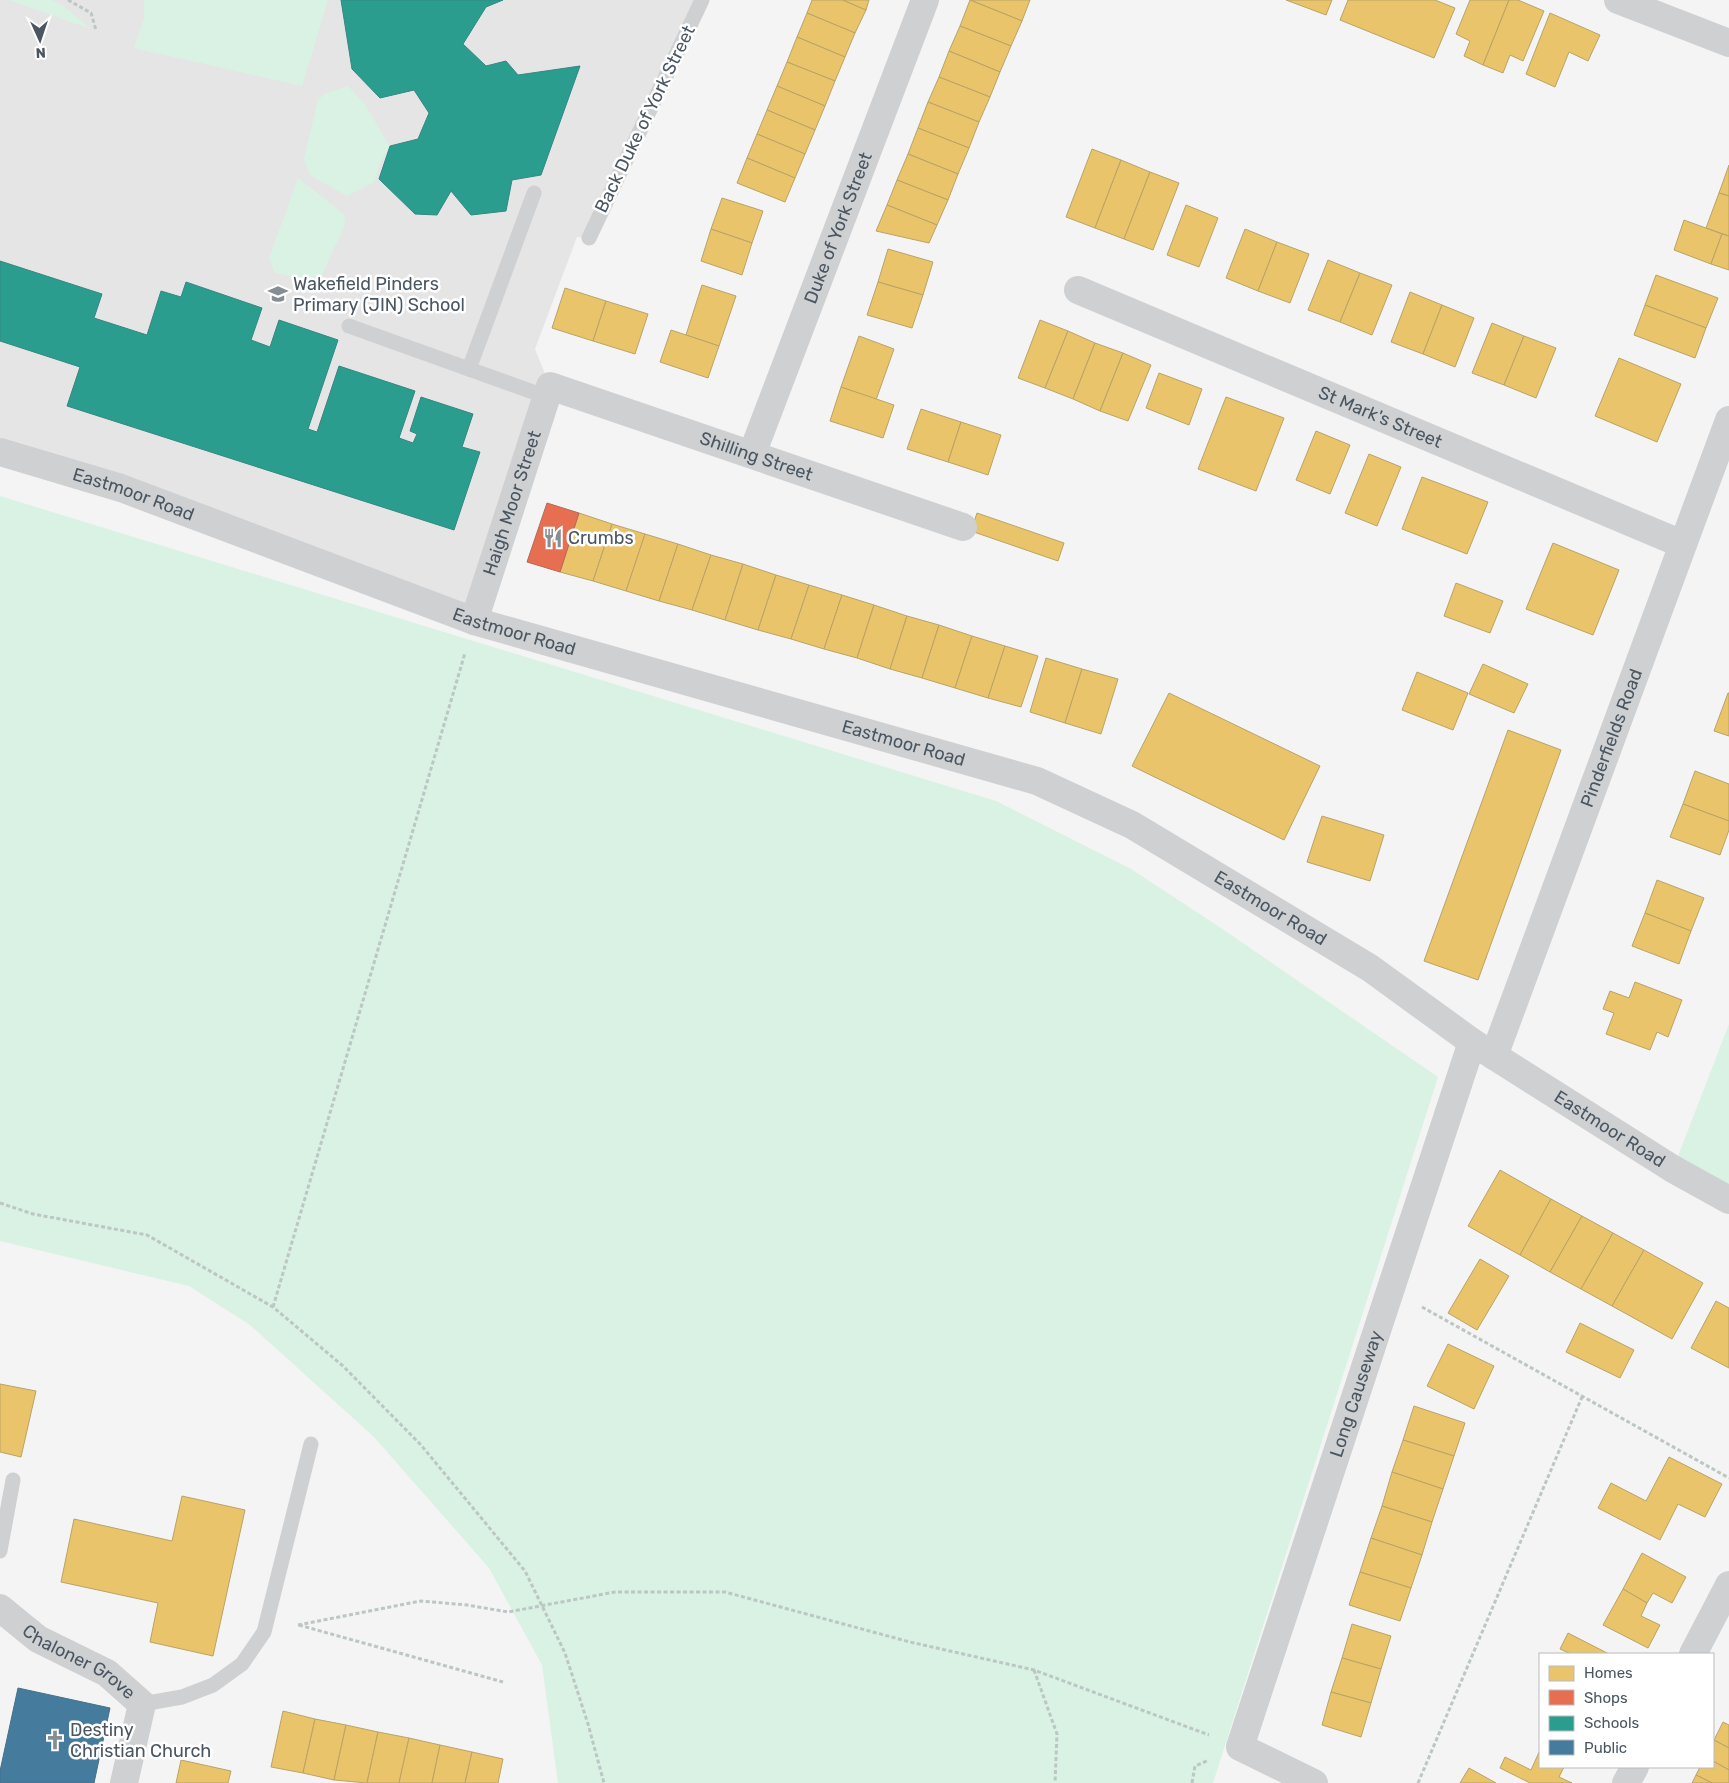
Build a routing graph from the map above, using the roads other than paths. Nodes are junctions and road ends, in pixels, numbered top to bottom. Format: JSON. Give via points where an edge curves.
{"nodes":[{"id":1,"x":702,"y":0,"type":"edge"},
{"id":2,"x":925,"y":0,"type":"edge"},
{"id":3,"x":1618,"y":0,"type":"edge"},
{"id":4,"x":1729,"y":43,"type":"edge"},
{"id":5,"x":534,"y":193,"type":"dead end"},
{"id":6,"x":589,"y":238,"type":"dead end"},
{"id":7,"x":1078,"y":290,"type":"dead end"},
{"id":8,"x":349,"y":326,"type":"dead end"},
{"id":9,"x":469,"y":369,"type":"junction"},
{"id":10,"x":548,"y":391,"type":"junction"},
{"id":11,"x":1729,"y":420,"type":"edge"},
{"id":12,"x":0,"y":452,"type":"edge"},
{"id":13,"x":752,"y":454,"type":"junction"},
{"id":14,"x":963,"y":527,"type":"dead end"},
{"id":15,"x":1682,"y":544,"type":"junction"},
{"id":16,"x":474,"y":621,"type":"junction"},
{"id":17,"x":1483,"y":1049,"type":"junction"},
{"id":18,"x":1729,"y":1200,"type":"edge"},
{"id":19,"x":310,"y":1444,"type":"dead end"},
{"id":20,"x":13,"y":1480,"type":"dead end"},
{"id":21,"x":0,"y":1551,"type":"edge"},
{"id":22,"x":1729,"y":1584,"type":"edge"},
{"id":23,"x":0,"y":1608,"type":"edge"},
{"id":24,"x":1694,"y":1653,"type":"edge"},
{"id":25,"x":142,"y":1704,"type":"junction"},
{"id":26,"x":1634,"y":1768,"type":"edge"},
{"id":27,"x":124,"y":1783,"type":"edge"},
{"id":28,"x":1314,"y":1783,"type":"edge"},
{"id":29,"x":1626,"y":1783,"type":"edge"}],
"edges":[{"from":1,"to":6,"type":"lane","name":"Back Duke of York Street"},
{"from":2,"to":13,"type":"street","name":"Duke of York Street"},
{"from":3,"to":4,"type":"street"},
{"from":5,"to":9,"type":"lane"},
{"from":7,"to":15,"type":"street","name":"St Mark's Street"},
{"from":8,"to":9,"type":"lane"},
{"from":9,"to":10,"type":"lane"},
{"from":10,"to":13,"type":"street","name":"Shilling Street"},
{"from":10,"to":16,"type":"street","name":"Haigh Moor Street"},
{"from":11,"to":15,"type":"street","name":"Pinderfields Road"},
{"from":12,"to":16,"type":"street","name":"Eastmoor Road","via":[[121,488]]},
{"from":13,"to":14,"type":"street","name":"Shilling Street"},
{"from":15,"to":17,"type":"street","name":"Pinderfields Road"},
{"from":16,"to":17,"type":"street","name":"Eastmoor Road","via":[[1037,781],[1149,835],[1370,968]]},
{"from":17,"to":18,"type":"street","name":"Eastmoor Road"},
{"from":17,"to":28,"type":"street","name":"Long Causeway","via":[[1390,1289],[1240,1747]]},
{"from":19,"to":25,"type":"lane","via":[[264,1632],[242,1664],[213,1685],[182,1697]]},
{"from":20,"to":21,"type":"lane"},
{"from":22,"to":24,"type":"street"},
{"from":23,"to":25,"type":"street","name":"Chaloner Grove","via":[[38,1639],[107,1673]]},
{"from":25,"to":27,"type":"street","name":"Chaloner Grove"},
{"from":26,"to":29,"type":"street"}]}
